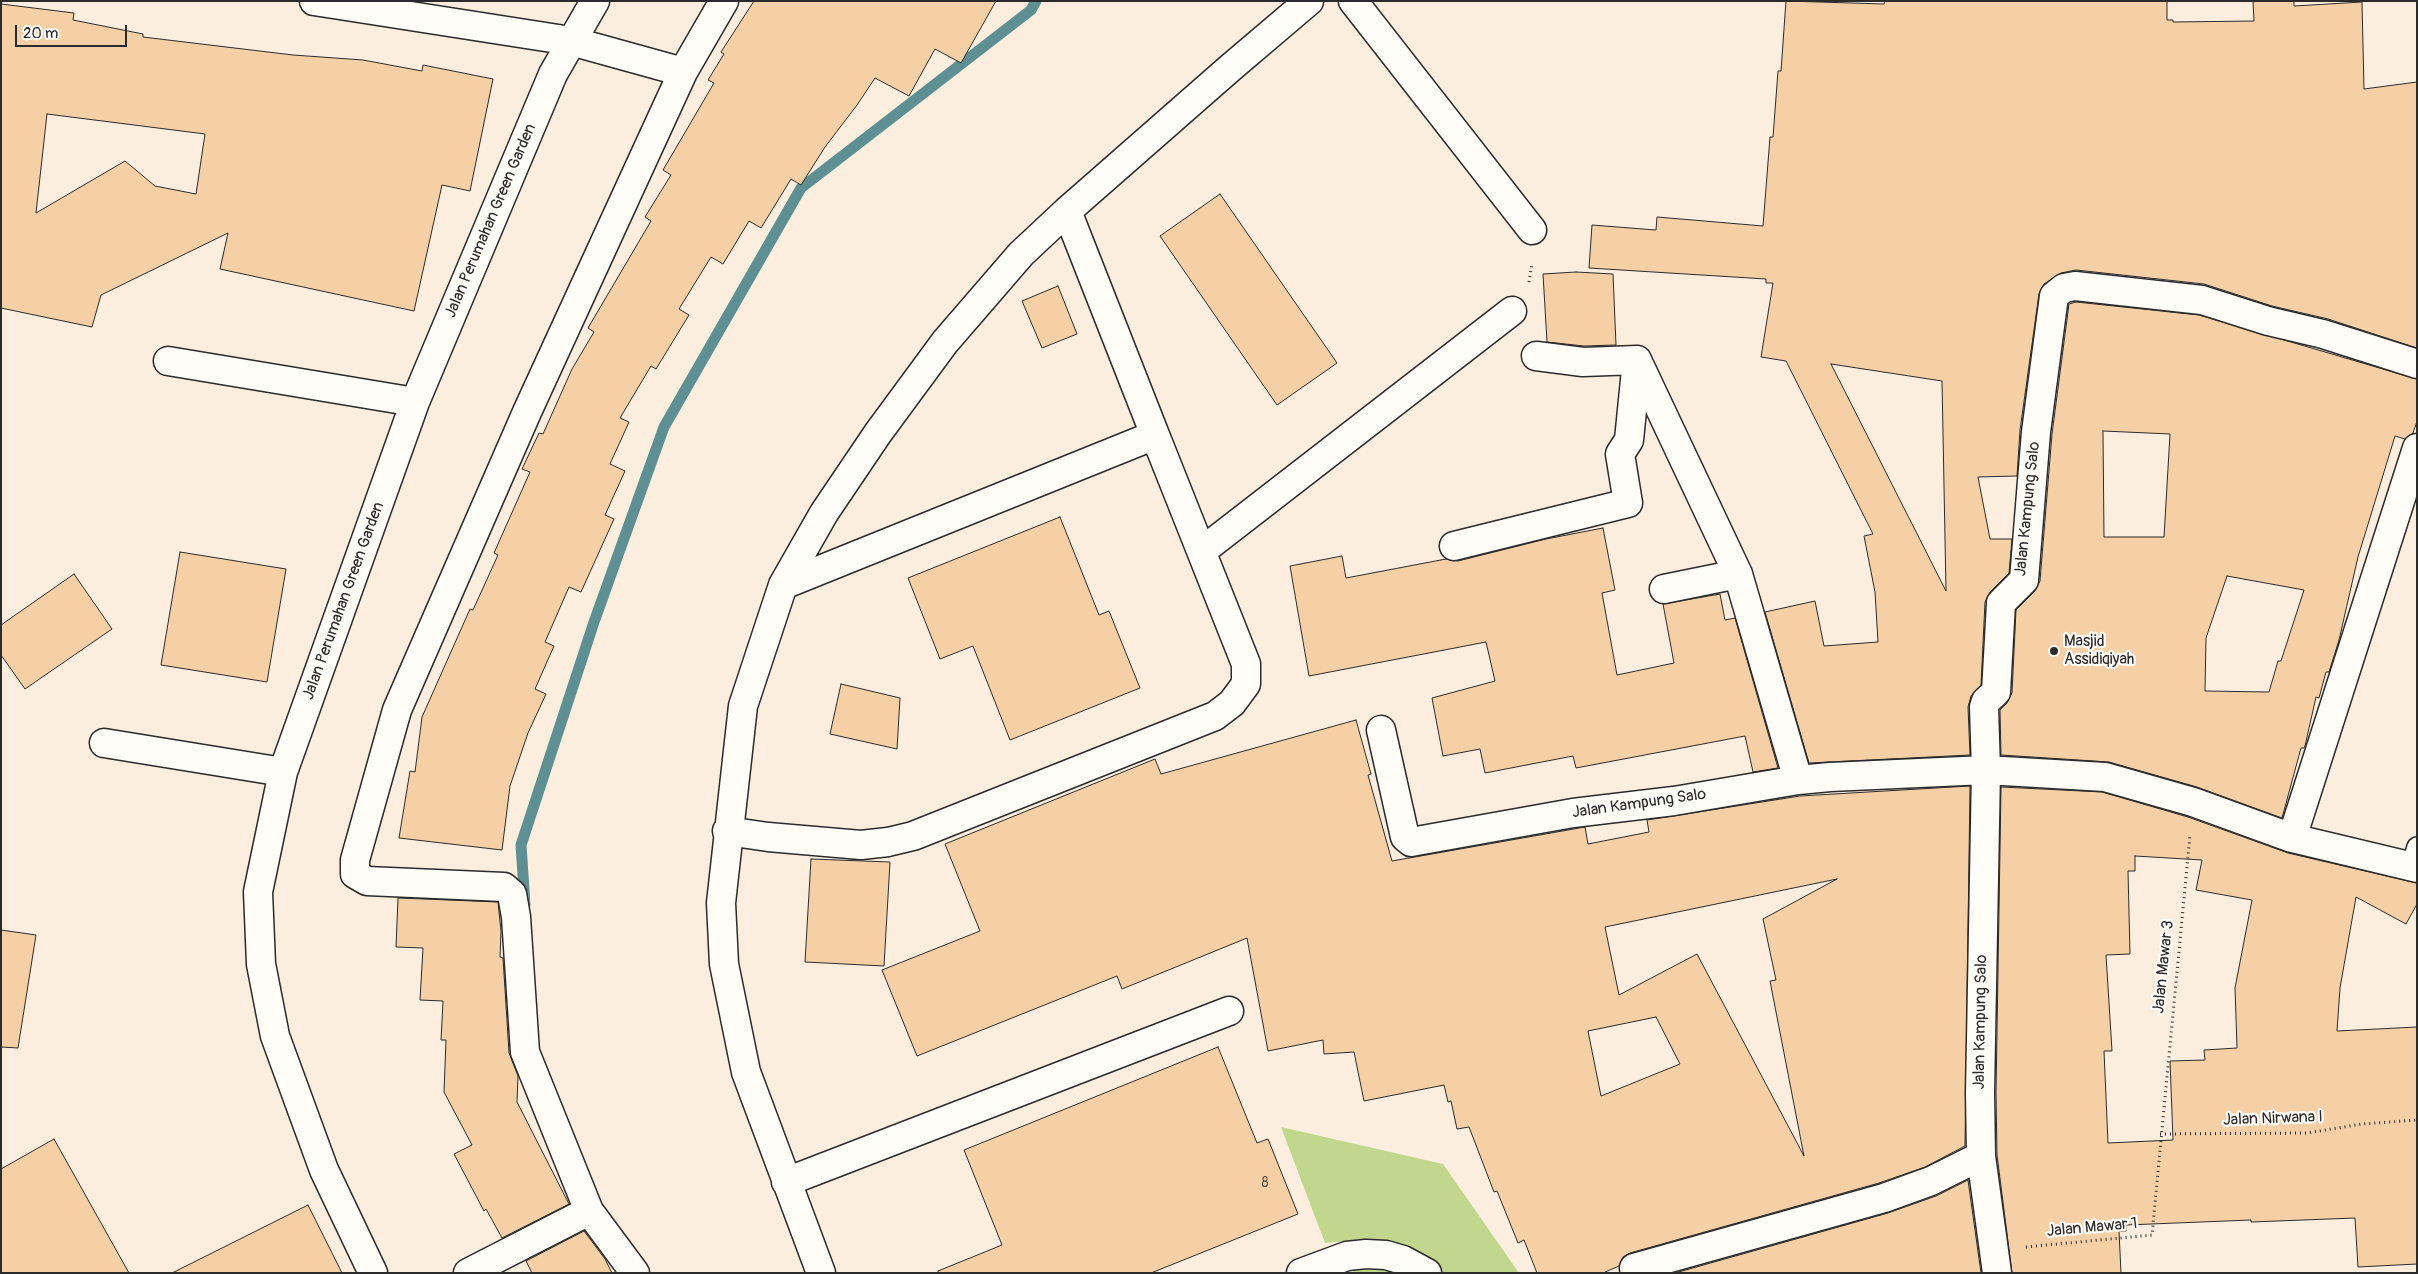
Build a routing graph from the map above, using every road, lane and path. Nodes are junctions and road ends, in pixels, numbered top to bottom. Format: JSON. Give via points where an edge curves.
{"nodes":[{"id":1,"x":314,"y":1,"type":"edge"},
{"id":2,"x":595,"y":1,"type":"edge"},
{"id":3,"x":724,"y":1,"type":"edge"},
{"id":4,"x":1309,"y":1,"type":"edge"},
{"id":5,"x":1353,"y":1,"type":"edge"},
{"id":6,"x":570,"y":41,"type":"junction"},
{"id":7,"x":683,"y":72,"type":"junction"},
{"id":8,"x":1067,"y":211,"type":"junction"},
{"id":9,"x":1532,"y":230,"type":"joint"},
{"id":10,"x":1512,"y":311,"type":"joint"},
{"id":11,"x":1536,"y":356,"type":"dead end"},
{"id":12,"x":1636,"y":360,"type":"junction"},
{"id":13,"x":168,"y":361,"type":"dead end"},
{"id":14,"x":2417,"y":364,"type":"edge"},
{"id":15,"x":415,"y":402,"type":"junction"},
{"id":16,"x":1155,"y":435,"type":"junction"},
{"id":17,"x":2417,"y":448,"type":"edge"},
{"id":18,"x":1454,"y":546,"type":"dead end"},
{"id":19,"x":1202,"y":551,"type":"junction"},
{"id":20,"x":1738,"y":574,"type":"junction"},
{"id":21,"x":783,"y":585,"type":"junction"},
{"id":22,"x":1664,"y":589,"type":"dead end"},
{"id":23,"x":1381,"y":730,"type":"dead end"},
{"id":24,"x":104,"y":743,"type":"dead end"},
{"id":25,"x":1986,"y":770,"type":"junction"},
{"id":26,"x":283,"y":772,"type":"junction"},
{"id":27,"x":1798,"y":780,"type":"junction"},
{"id":28,"x":2193,"y":802,"type":"junction"},
{"id":29,"x":727,"y":831,"type":"junction"},
{"id":30,"x":2292,"y":838,"type":"junction"},
{"id":31,"x":2415,"y":861,"type":"edge"},
{"id":32,"x":1229,"y":1010,"type":"dead end"},
{"id":33,"x":2417,"y":1120,"type":"edge"},
{"id":34,"x":2160,"y":1134,"type":"junction"},
{"id":35,"x":1981,"y":1156,"type":"junction"},
{"id":36,"x":786,"y":1182,"type":"junction"},
{"id":37,"x":589,"y":1211,"type":"junction"},
{"id":38,"x":1996,"y":1261,"type":"edge"},
{"id":39,"x":1634,"y":1268,"type":"dead end"},
{"id":40,"x":373,"y":1273,"type":"edge"},
{"id":41,"x":468,"y":1273,"type":"edge"},
{"id":42,"x":635,"y":1273,"type":"edge"},
{"id":43,"x":821,"y":1273,"type":"edge"},
{"id":44,"x":1301,"y":1273,"type":"edge"},
{"id":45,"x":1427,"y":1273,"type":"edge"}],
"edges":[{"from":1,"to":6,"type":"street"},
{"from":2,"to":6,"type":"street","name":"Jalan Perumahan Green Garden"},
{"from":3,"to":7,"type":"street"},
{"from":4,"to":8,"type":"street"},
{"from":5,"to":9,"type":"street"},
{"from":6,"to":7,"type":"street"},
{"from":6,"to":15,"type":"street","name":"Jalan Perumahan Green Garden","via":[[553,74]]},
{"from":7,"to":37,"type":"street","via":[[527,412],[397,710],[354,860],[355,874],[367,880],[504,887],[512,894],[525,1052]]},
{"from":8,"to":16,"type":"street"},
{"from":8,"to":21,"type":"street","via":[[1021,254],[945,342],[830,505]]},
{"from":9,"to":10,"type":"path","via":[[1533,260],[1528,284]]},
{"from":10,"to":19,"type":"street"},
{"from":11,"to":12,"type":"street","via":[[1583,362]]},
{"from":12,"to":18,"type":"street","via":[[1629,440],[1620,454],[1628,503]]},
{"from":12,"to":20,"type":"street"},
{"from":13,"to":15,"type":"street"},
{"from":14,"to":25,"type":"street","name":"Jalan Kampung Salo","via":[[2202,300],[2075,286],[2064,288],[2054,296],[2036,432],[2024,580],[2001,603],[1996,692],[1984,707]]},
{"from":15,"to":26,"type":"street","name":"Jalan Perumahan Green Garden"},
{"from":16,"to":19,"type":"street"},
{"from":16,"to":21,"type":"street"},
{"from":17,"to":30,"type":"street"},
{"from":19,"to":29,"type":"street","via":[[1246,664],[1246,684],[1232,703],[1215,716],[913,836],[888,842],[861,845]]},
{"from":20,"to":22,"type":"street"},
{"from":20,"to":27,"type":"street"},
{"from":21,"to":29,"type":"street","via":[[742,706]]},
{"from":23,"to":27,"type":"street","name":"Jalan Kampung Salo","via":[[1405,837],[1411,842],[1573,813],[1674,801]]},
{"from":24,"to":26,"type":"street"},
{"from":25,"to":27,"type":"street","name":"Jalan Kampung Salo"},
{"from":25,"to":28,"type":"street","name":"Jalan Kampung Salo","via":[[2105,777]]},
{"from":25,"to":35,"type":"street","name":"Jalan Kampung Salo"},
{"from":26,"to":40,"type":"street","name":"Jalan Perumahan Green Garden","via":[[258,892],[261,964],[275,1036],[324,1170]]},
{"from":28,"to":30,"type":"street","name":"Jalan Kampung Salo"},
{"from":28,"to":34,"type":"path","name":"Jalan Mawar 3"},
{"from":29,"to":36,"type":"street","via":[[721,903],[724,964],[746,1072]]},
{"from":30,"to":31,"type":"street","name":"Jalan Kampung Salo"},
{"from":32,"to":36,"type":"street"},
{"from":33,"to":34,"type":"path","name":"Jalan Nirwana I","via":[[2307,1132]]},
{"from":34,"to":38,"type":"path","name":"Jalan Mawar 1","via":[[2152,1235]]},
{"from":35,"to":38,"type":"street","name":"Jalan Kampung Salo"},
{"from":35,"to":39,"type":"street","via":[[1931,1181],[1884,1198]]},
{"from":36,"to":43,"type":"street"},
{"from":37,"to":41,"type":"street"},
{"from":37,"to":42,"type":"street"},
{"from":44,"to":45,"type":"street","via":[[1347,1256],[1366,1254],[1394,1258]]}]}
